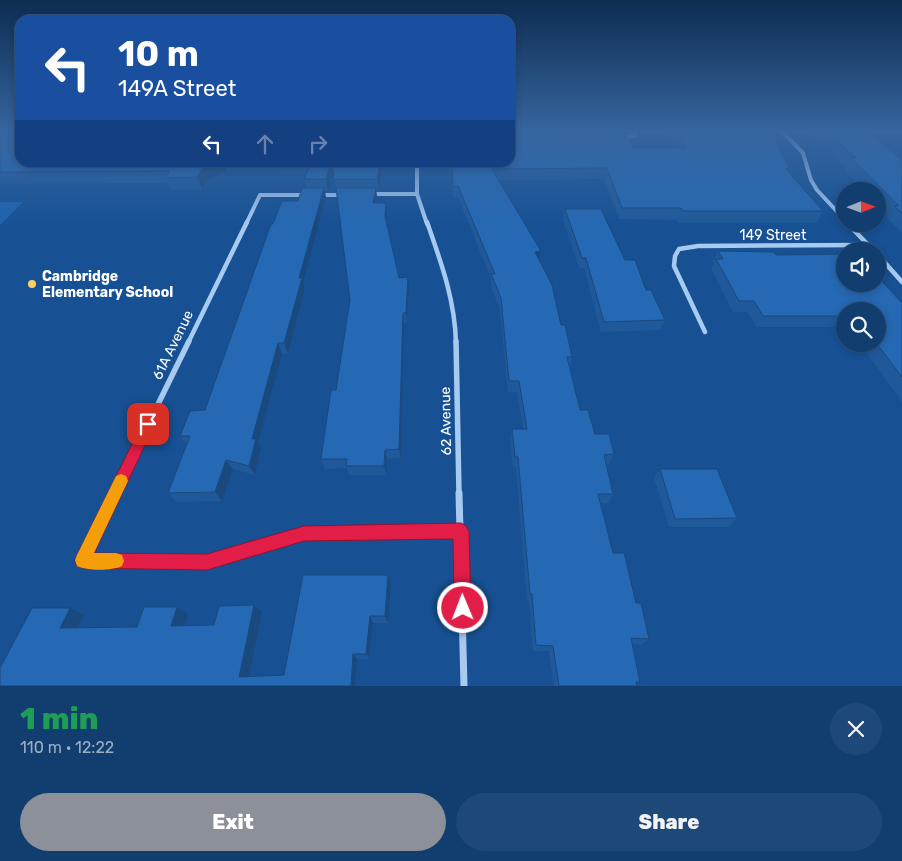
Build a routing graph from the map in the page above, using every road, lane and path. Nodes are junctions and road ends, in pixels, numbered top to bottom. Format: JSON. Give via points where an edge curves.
{"nodes":[{"id":1,"x":806,"y":162,"type":"edge"},
{"id":2,"x":417,"y":167,"type":"edge"},
{"id":3,"x":345,"y":194,"type":"edge"},
{"id":4,"x":364,"y":194,"type":"edge"},
{"id":5,"x":417,"y":194,"type":"junction"},
{"id":6,"x":307,"y":195,"type":"edge"},
{"id":7,"x":316,"y":195,"type":"edge"},
{"id":8,"x":836,"y":210,"type":"edge"},
{"id":9,"x":856,"y":232,"type":"edge"},
{"id":10,"x":865,"y":242,"type":"edge"},
{"id":11,"x":836,"y":245,"type":"edge"},
{"id":12,"x":886,"y":265,"type":"edge"},
{"id":13,"x":902,"y":282,"type":"edge"},
{"id":14,"x":705,"y":332,"type":"dead end"},
{"id":15,"x":461,"y":531,"type":"junction"},
{"id":16,"x":464,"y":686,"type":"edge"}],
"edges":[{"from":1,"to":8,"type":"street","via":[[817,190]]},
{"from":2,"to":5,"type":"street","name":"62 Avenue"},
{"from":3,"to":7,"type":"street"},
{"from":4,"to":5,"type":"street"},
{"from":5,"to":15,"type":"street","name":"62 Avenue","via":[[448,283],[455,318]]},
{"from":6,"to":15,"type":"street","name":"61A Avenue","via":[[260,195],[82,560],[207,562],[304,533]]},
{"from":9,"to":10,"type":"street"},
{"from":11,"to":14,"type":"street","name":"149 Street","via":[[698,246],[679,249],[674,266]]},
{"from":12,"to":13,"type":"street"},
{"from":15,"to":16,"type":"street","name":"62 Avenue"}]}
